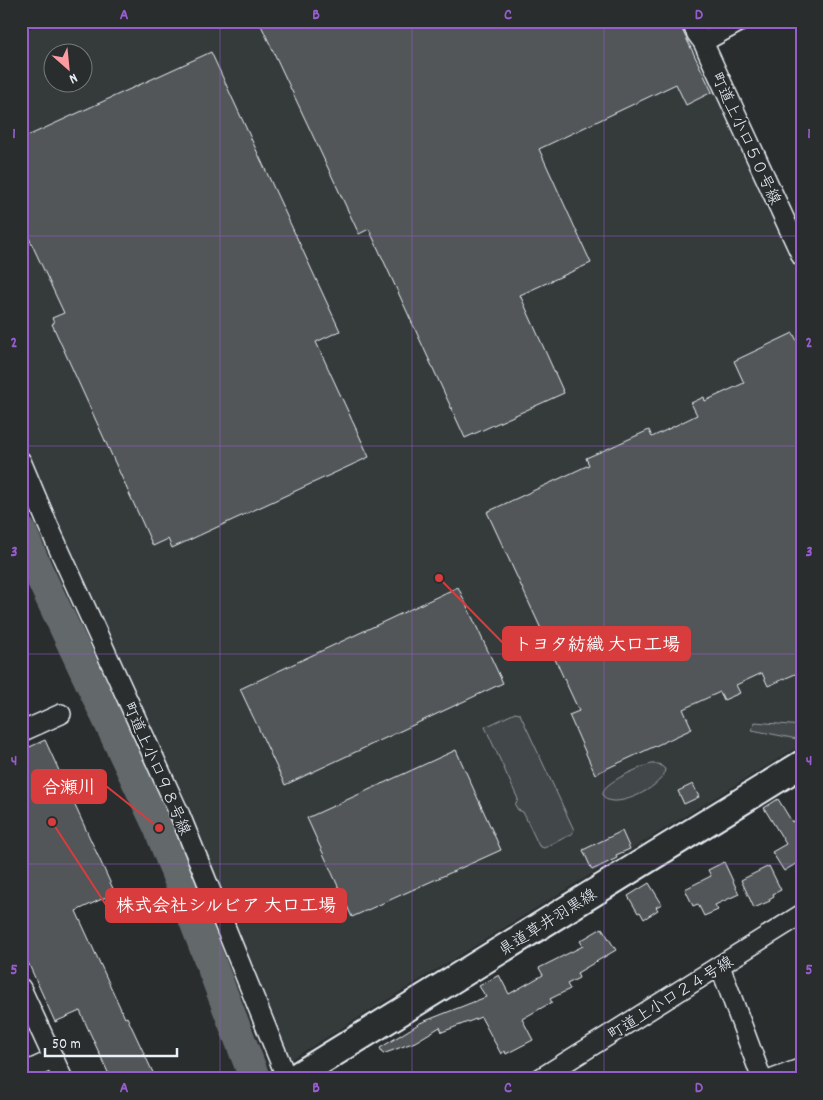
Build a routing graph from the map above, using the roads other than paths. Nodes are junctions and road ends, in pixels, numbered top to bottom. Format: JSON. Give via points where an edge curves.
{"nodes":[{"id":1,"x":691,"y":21,"type":"edge"},
{"id":2,"x":741,"y":21,"type":"edge"},
{"id":3,"x":703,"y":42,"type":"junction"},
{"id":4,"x":802,"y":257,"type":"edge"},
{"id":5,"x":21,"y":461,"type":"edge"},
{"id":6,"x":61,"y":714,"type":"dead end"},
{"id":7,"x":21,"y":732,"type":"edge"},
{"id":8,"x":802,"y":764,"type":"edge"},
{"id":9,"x":802,"y":914,"type":"edge"},
{"id":10,"x":720,"y":966,"type":"junction"},
{"id":11,"x":21,"y":988,"type":"edge"},
{"id":12,"x":54,"y":1059,"type":"junction"},
{"id":13,"x":802,"y":1068,"type":"edge"},
{"id":14,"x":21,"y":1074,"type":"edge"},
{"id":15,"x":63,"y":1079,"type":"edge"},
{"id":16,"x":287,"y":1079,"type":"edge"},
{"id":17,"x":292,"y":1079,"type":"edge"},
{"id":18,"x":539,"y":1079,"type":"edge"},
{"id":19,"x":762,"y":1079,"type":"edge"},
{"id":20,"x":773,"y":1079,"type":"edge"}],
"edges":[{"from":1,"to":3,"type":"street","name":"町道上小口５０号線"},
{"from":2,"to":3,"type":"street"},
{"from":3,"to":4,"type":"street","name":"町道上小口５０号線"},
{"from":5,"to":16,"type":"street","name":"町道上小口９８号線","via":[[180,816]]},
{"from":6,"to":7,"type":"street"},
{"from":8,"to":17,"type":"main road","name":"県道草井羽黒線"},
{"from":9,"to":10,"type":"street","name":"町道上小口２４号線"},
{"from":10,"to":18,"type":"street","name":"町道上小口２４号線"},
{"from":10,"to":19,"type":"street"},
{"from":11,"to":12,"type":"street"},
{"from":12,"to":14,"type":"street"},
{"from":12,"to":15,"type":"street"},
{"from":13,"to":20,"type":"street"}]}
